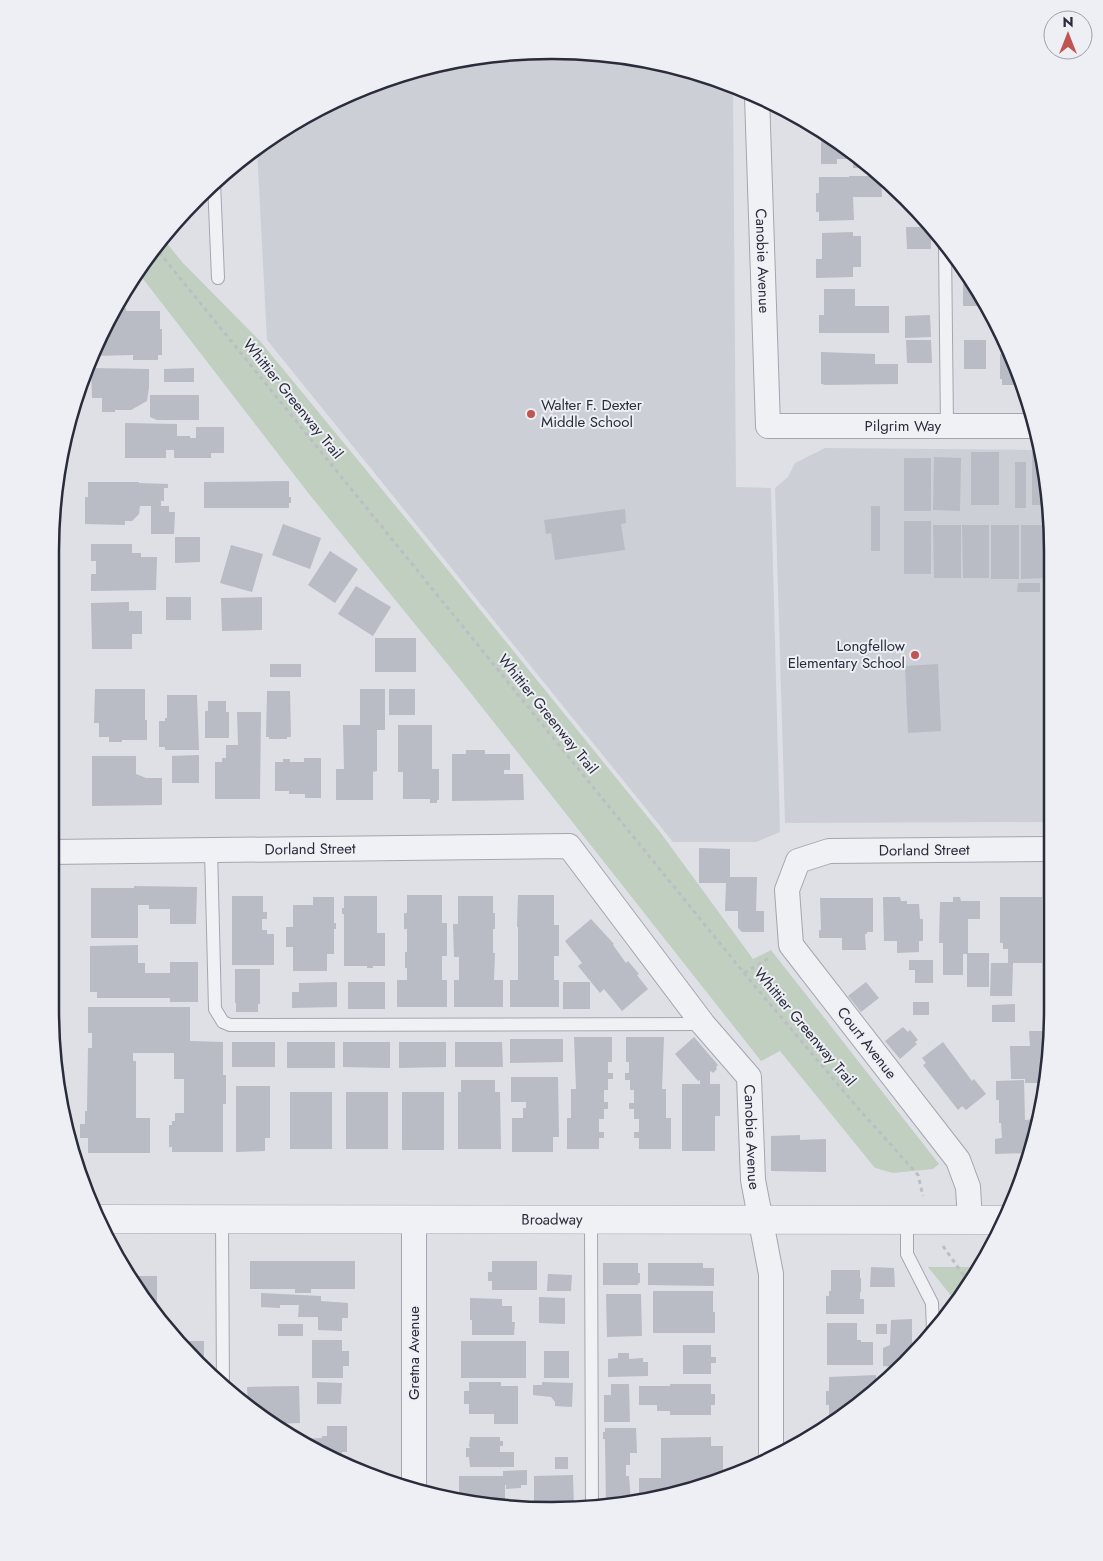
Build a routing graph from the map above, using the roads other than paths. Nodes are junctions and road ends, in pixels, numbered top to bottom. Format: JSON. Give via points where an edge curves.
{"nodes":[{"id":1,"x":757,"y":104,"type":"edge"},
{"id":2,"x":214,"y":193,"type":"edge"},
{"id":3,"x":945,"y":256,"type":"edge"},
{"id":4,"x":218,"y":278,"type":"dead end"},
{"id":5,"x":768,"y":426,"type":"joint"},
{"id":6,"x":947,"y":426,"type":"junction"},
{"id":7,"x":1028,"y":426,"type":"edge"},
{"id":8,"x":569,"y":846,"type":"joint"},
{"id":9,"x":211,"y":850,"type":"junction"},
{"id":10,"x":1044,"y":850,"type":"edge"},
{"id":11,"x":59,"y":852,"type":"edge"},
{"id":12,"x":791,"y":945,"type":"joint"},
{"id":13,"x":703,"y":1024,"type":"junction"},
{"id":14,"x":106,"y":1219,"type":"edge"},
{"id":15,"x":222,"y":1219,"type":"junction"},
{"id":16,"x":414,"y":1220,"type":"junction"},
{"id":17,"x":591,"y":1220,"type":"junction"},
{"id":18,"x":761,"y":1220,"type":"junction"},
{"id":19,"x":907,"y":1220,"type":"junction"},
{"id":20,"x":970,"y":1220,"type":"junction"},
{"id":21,"x":996,"y":1220,"type":"edge"},
{"id":22,"x":933,"y":1321,"type":"edge"},
{"id":23,"x":223,"y":1376,"type":"edge"},
{"id":24,"x":776,"y":1447,"type":"edge"},
{"id":25,"x":414,"y":1482,"type":"edge"},
{"id":26,"x":592,"y":1500,"type":"edge"}],
"edges":[{"from":1,"to":5,"type":"street","name":"Canobie Avenue"},
{"from":2,"to":4,"type":"lane"},
{"from":3,"to":6,"type":"lane"},
{"from":5,"to":6,"type":"street","name":"Pilgrim Way"},
{"from":6,"to":7,"type":"street","name":"Pilgrim Way"},
{"from":8,"to":9,"type":"street","name":"Dorland Street"},
{"from":8,"to":13,"type":"street","name":"Canobie Avenue"},
{"from":9,"to":11,"type":"street","name":"Dorland Street"},
{"from":9,"to":13,"type":"lane","via":[[215,1008],[223,1022],[230,1025]]},
{"from":10,"to":12,"type":"street","name":"Dorland Street","via":[[829,851],[798,861],[786,890]]},
{"from":12,"to":20,"type":"street","name":"Court Avenue","via":[[958,1160],[968,1187]]},
{"from":13,"to":18,"type":"street","name":"Canobie Avenue","via":[[749,1077],[753,1180]]},
{"from":14,"to":15,"type":"street","name":"Broadway"},
{"from":15,"to":16,"type":"street","name":"Broadway"},
{"from":15,"to":23,"type":"lane"},
{"from":16,"to":17,"type":"street","name":"Broadway"},
{"from":16,"to":25,"type":"street","name":"Gretna Avenue"},
{"from":17,"to":18,"type":"street","name":"Broadway"},
{"from":17,"to":26,"type":"lane"},
{"from":18,"to":19,"type":"street","name":"Broadway"},
{"from":18,"to":24,"type":"street","name":"Canobie Avenue","via":[[771,1274]]},
{"from":19,"to":20,"type":"street","name":"Broadway"},
{"from":19,"to":22,"type":"lane","via":[[907,1254],[932,1303]]},
{"from":20,"to":21,"type":"street","name":"Broadway"}]}
